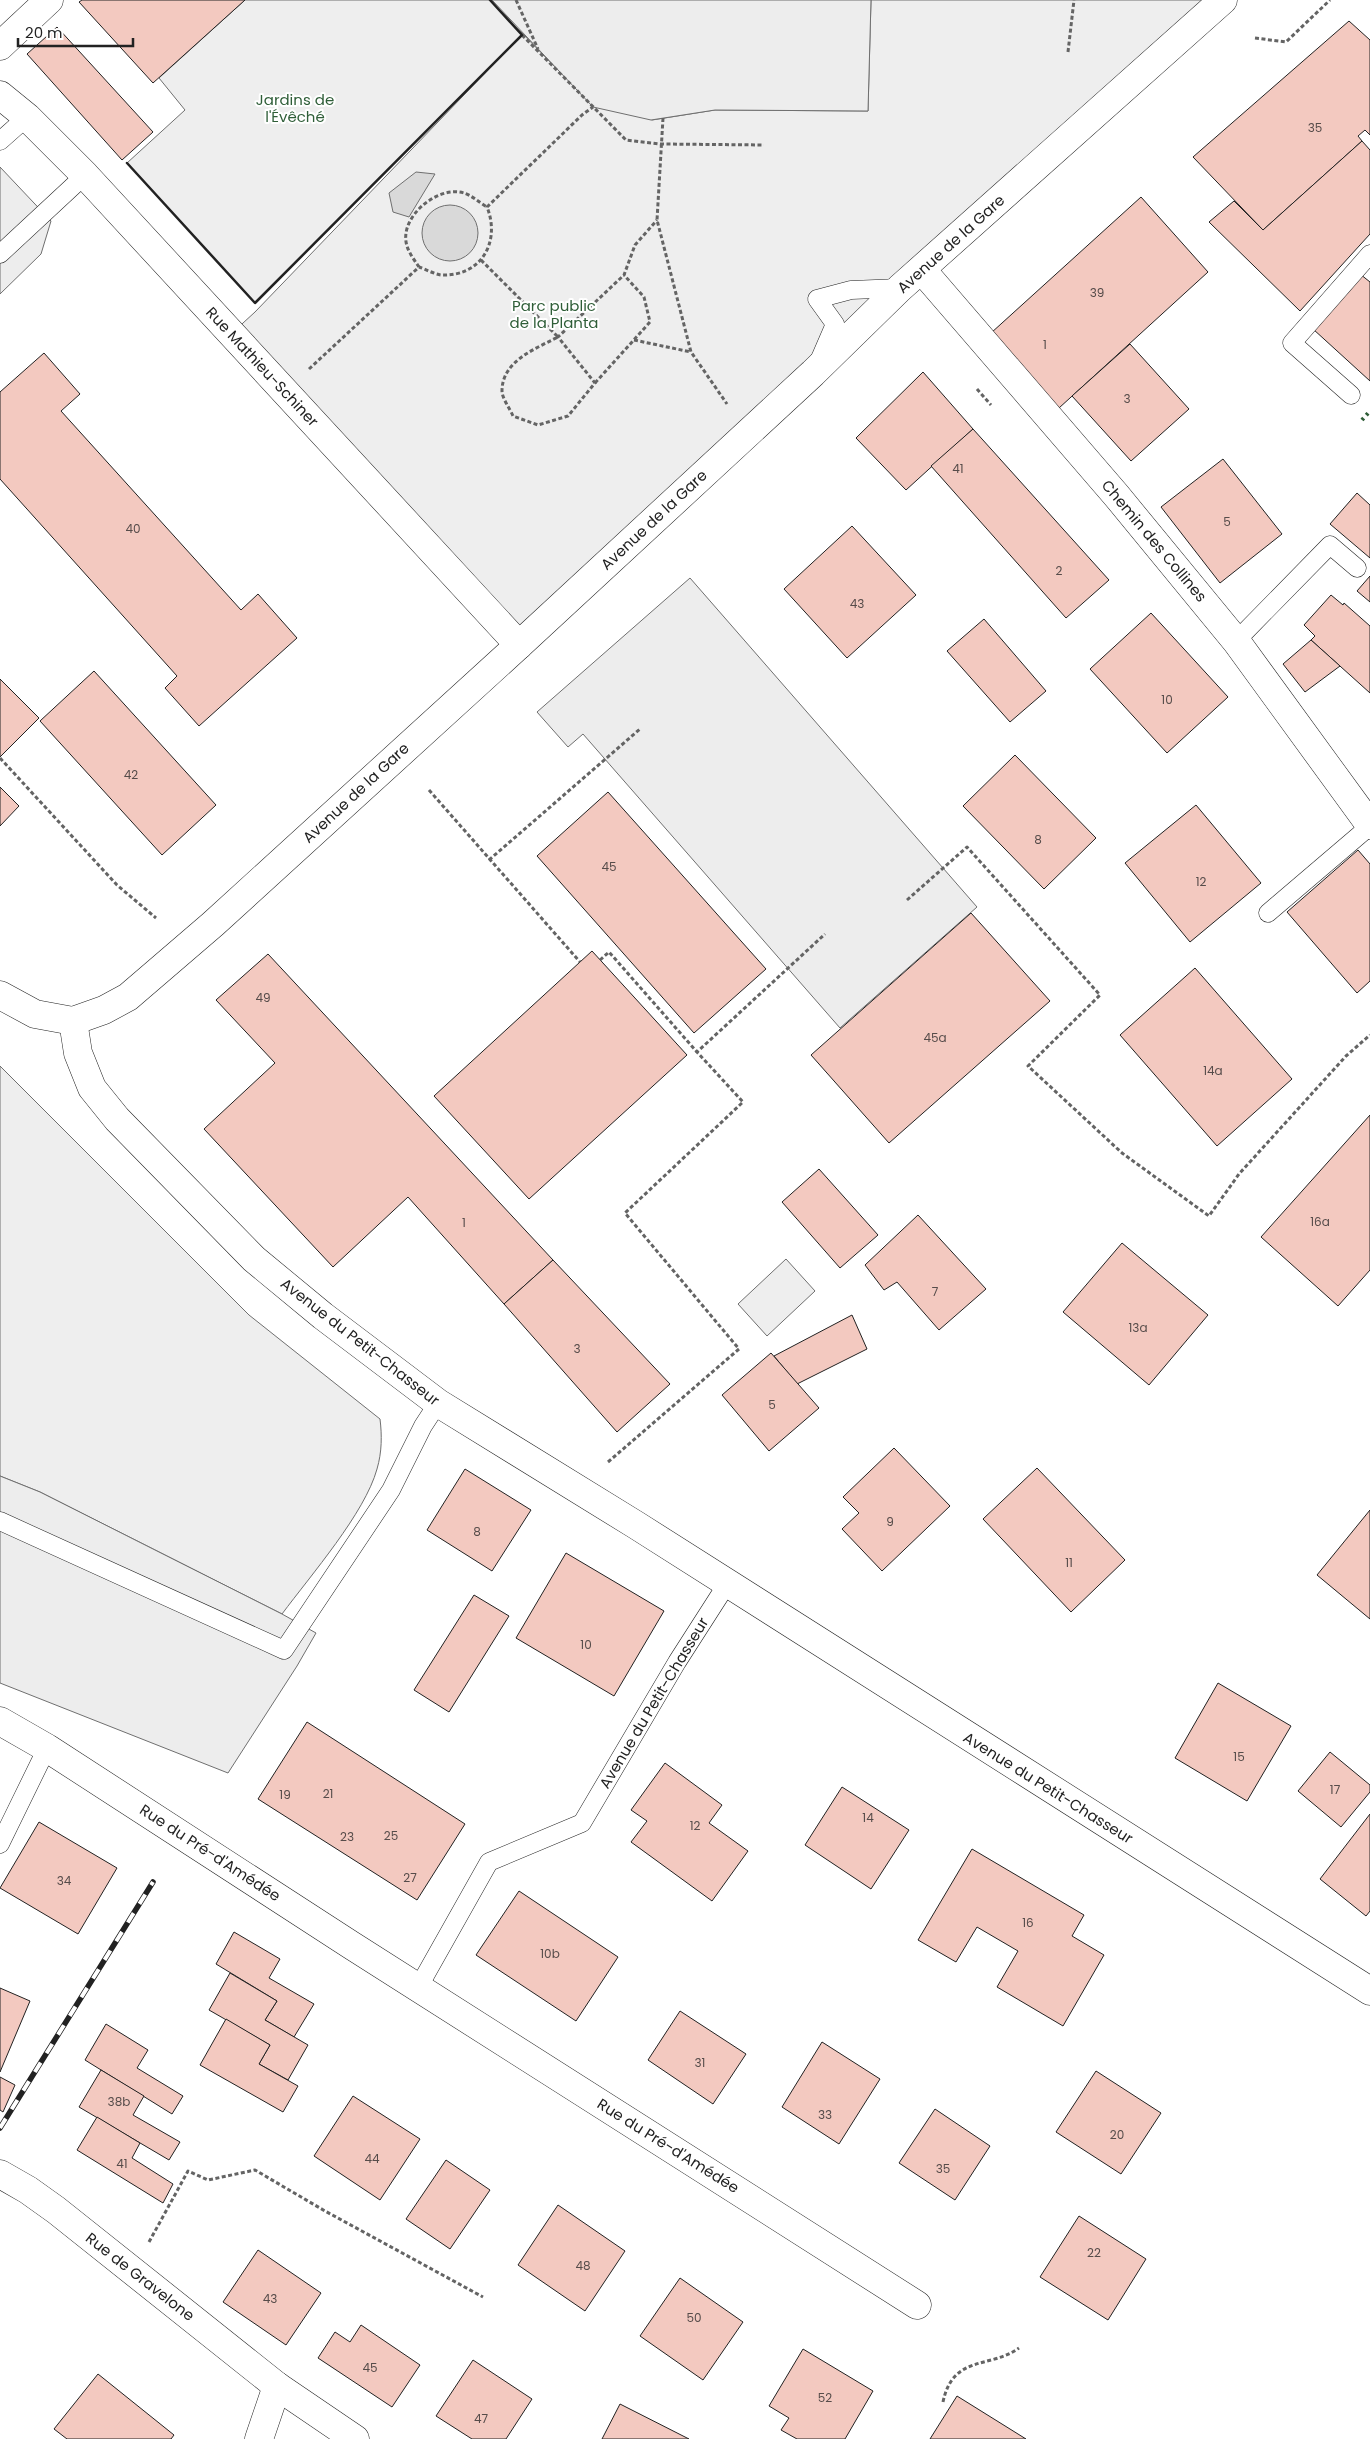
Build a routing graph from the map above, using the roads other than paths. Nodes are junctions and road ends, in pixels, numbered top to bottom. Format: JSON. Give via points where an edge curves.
{"nodes":[{"id":1,"x":1223,"y":0,"type":"edge"},
{"id":2,"x":43,"y":2,"type":"edge"},
{"id":3,"x":0,"y":46,"type":"edge"},
{"id":4,"x":0,"y":95,"type":"edge"},
{"id":5,"x":27,"y":117,"type":"junction"},
{"id":6,"x":0,"y":142,"type":"edge"},
{"id":7,"x":85,"y":175,"type":"junction"},
{"id":8,"x":0,"y":254,"type":"edge"},
{"id":9,"x":1370,"y":254,"type":"edge"},
{"id":10,"x":922,"y":270,"type":"junction"},
{"id":11,"x":900,"y":288,"type":"junction"},
{"id":12,"x":813,"y":373,"type":"junction"},
{"id":13,"x":1351,"y":395,"type":"dead end"},
{"id":14,"x":1357,"y":568,"type":"dead end"},
{"id":15,"x":1236,"y":641,"type":"junction"},
{"id":16,"x":519,"y":645,"type":"junction"},
{"id":17,"x":1370,"y":825,"type":"edge"},
{"id":18,"x":1268,"y":912,"type":"dead end"},
{"id":19,"x":0,"y":994,"type":"edge"},
{"id":20,"x":73,"y":1021,"type":"junction"},
{"id":21,"x":438,"y":1402,"type":"junction"},
{"id":22,"x":0,"y":1521,"type":"edge"},
{"id":23,"x":727,"y":1584,"type":"junction"},
{"id":24,"x":0,"y":1721,"type":"edge"},
{"id":25,"x":47,"y":1748,"type":"junction"},
{"id":26,"x":0,"y":1844,"type":"edge"},
{"id":27,"x":418,"y":1988,"type":"junction"},
{"id":28,"x":1370,"y":1991,"type":"edge"},
{"id":29,"x":0,"y":2174,"type":"edge"},
{"id":30,"x":917,"y":2305,"type":"dead end"},
{"id":31,"x":277,"y":2386,"type":"junction"},
{"id":32,"x":260,"y":2439,"type":"edge"},
{"id":33,"x":355,"y":2439,"type":"edge"}],
"edges":[{"from":1,"to":10,"type":"street","name":"Avenue de la Gare"},
{"from":2,"to":3,"type":"street"},
{"from":4,"to":5,"type":"street","name":"Rue Mathieu-Schiner"},
{"from":5,"to":6,"type":"lane"},
{"from":5,"to":7,"type":"street","name":"Rue Mathieu-Schiner"},
{"from":7,"to":8,"type":"lane"},
{"from":7,"to":16,"type":"street","name":"Rue Mathieu-Schiner"},
{"from":9,"to":13,"type":"lane","via":[[1292,343]]},
{"from":10,"to":11,"type":"street","name":"Avenue de la Gare"},
{"from":10,"to":15,"type":"street","name":"Chemin des Collines","via":[[1116,495]]},
{"from":11,"to":12,"type":"street","name":"Avenue de la Gare"},
{"from":11,"to":12,"type":"lane","via":[[851,290],[817,300],[835,324]]},
{"from":12,"to":16,"type":"street","name":"Avenue de la Gare"},
{"from":14,"to":15,"type":"lane","via":[[1330,545]]},
{"from":15,"to":17,"type":"street","name":"Chemin des Collines"},
{"from":16,"to":20,"type":"street","name":"Avenue de la Gare","via":[[150,979],[128,997]]},
{"from":17,"to":18,"type":"lane"},
{"from":19,"to":20,"type":"street","via":[[35,1014]]},
{"from":20,"to":21,"type":"street","name":"Avenue du Petit-Chasseur","via":[[78,1053],[92,1088],[117,1119],[254,1259],[323,1316]]},
{"from":21,"to":22,"type":"lane","via":[[391,1490],[284,1650]]},
{"from":21,"to":23,"type":"street","name":"Avenue du Petit-Chasseur"},
{"from":23,"to":27,"type":"lane","name":"Avenue du Petit-Chasseur","via":[[582,1823],[489,1862]]},
{"from":23,"to":28,"type":"street","name":"Avenue du Petit-Chasseur"},
{"from":24,"to":25,"type":"street","name":"Rue du Pré-d'Amédée"},
{"from":25,"to":26,"type":"lane"},
{"from":25,"to":27,"type":"street","name":"Rue du Pré-d'Amédée"},
{"from":27,"to":30,"type":"street","name":"Rue du Pré-d'Amédée"},
{"from":29,"to":31,"type":"street","name":"Rue de Gravelone","via":[[56,2210]]},
{"from":31,"to":32,"type":"street"},
{"from":31,"to":33,"type":"street","name":"Rue de Gravelone"}]}
